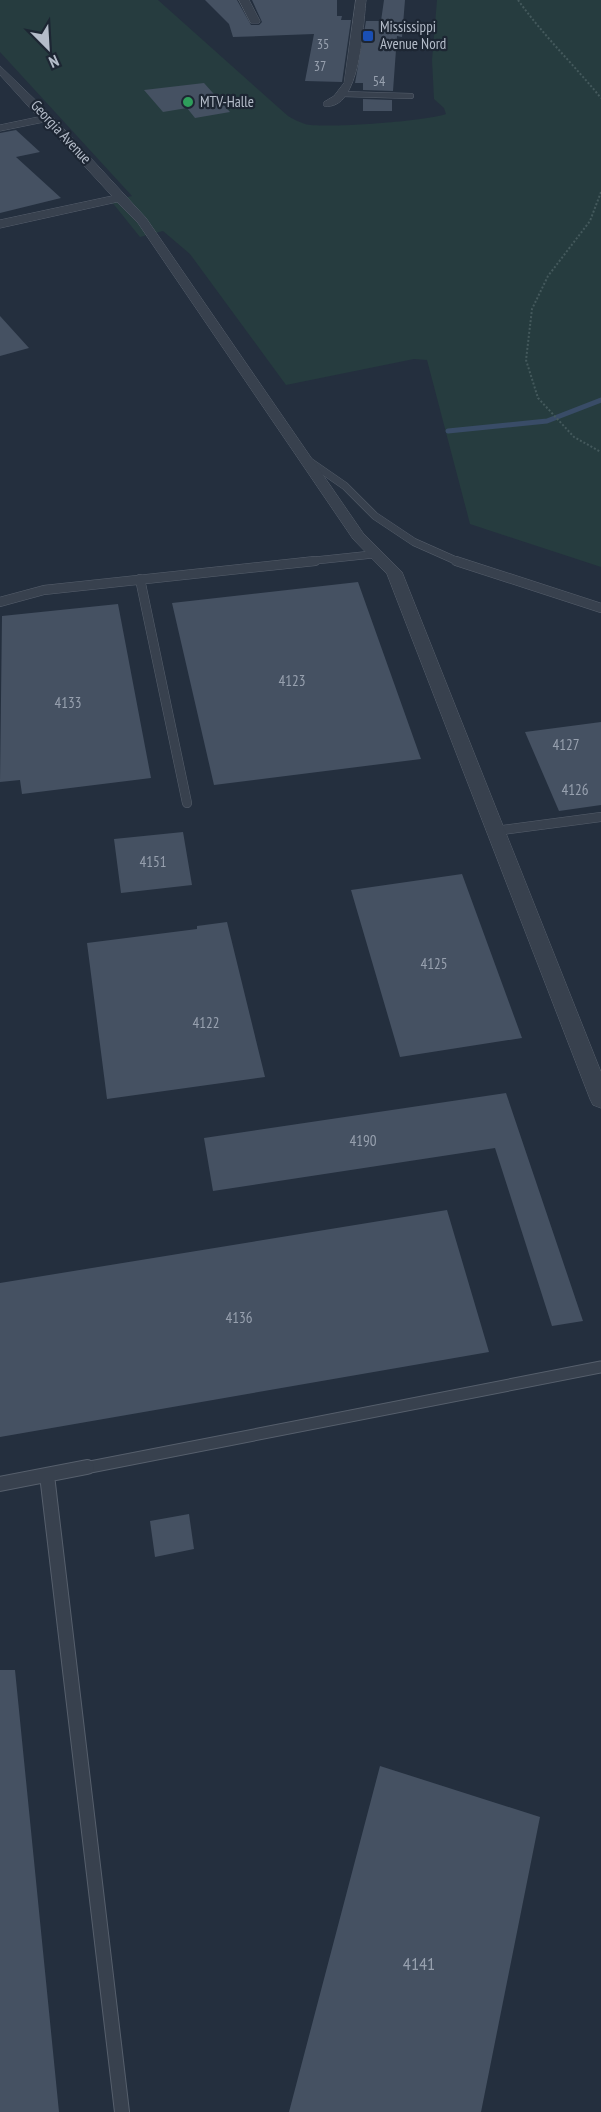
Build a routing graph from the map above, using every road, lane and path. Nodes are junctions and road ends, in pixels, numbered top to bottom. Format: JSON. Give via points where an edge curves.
{"nodes":[{"id":1,"x":244,"y":0,"type":"edge"},
{"id":2,"x":361,"y":0,"type":"edge"},
{"id":3,"x":518,"y":0,"type":"edge"},
{"id":4,"x":255,"y":21,"type":"dead end"},
{"id":5,"x":0,"y":69,"type":"edge"},
{"id":6,"x":342,"y":94,"type":"junction"},
{"id":7,"x":411,"y":96,"type":"dead end"},
{"id":8,"x":601,"y":98,"type":"edge"},
{"id":9,"x":328,"y":104,"type":"dead end"},
{"id":10,"x":48,"y":118,"type":"junction"},
{"id":11,"x":0,"y":128,"type":"edge"},
{"id":12,"x":601,"y":192,"type":"edge"},
{"id":13,"x":122,"y":197,"type":"junction"},
{"id":14,"x":0,"y":224,"type":"edge"},
{"id":15,"x":601,"y":452,"type":"edge"},
{"id":16,"x":303,"y":456,"type":"junction"},
{"id":17,"x":377,"y":554,"type":"junction"},
{"id":18,"x":140,"y":579,"type":"junction"},
{"id":19,"x":0,"y":602,"type":"edge"},
{"id":20,"x":601,"y":608,"type":"edge"},
{"id":21,"x":187,"y":803,"type":"dead end"},
{"id":22,"x":601,"y":817,"type":"edge"},
{"id":23,"x":495,"y":831,"type":"junction"},
{"id":24,"x":601,"y":1099,"type":"edge"},
{"id":25,"x":601,"y":1367,"type":"edge"},
{"id":26,"x":47,"y":1475,"type":"junction"},
{"id":27,"x":0,"y":1484,"type":"edge"},
{"id":28,"x":122,"y":2112,"type":"edge"}],
"edges":[{"from":1,"to":4,"type":"street"},
{"from":2,"to":6,"type":"street","via":[[349,83]]},
{"from":3,"to":8,"type":"path","via":[[542,33]]},
{"from":5,"to":10,"type":"street","name":"Georgia Avenue"},
{"from":6,"to":7,"type":"lane"},
{"from":6,"to":9,"type":"street"},
{"from":10,"to":11,"type":"street"},
{"from":10,"to":13,"type":"street","name":"Georgia Avenue"},
{"from":12,"to":15,"type":"path","via":[[590,221],[548,276],[532,309],[525,360],[538,398],[574,437]]},
{"from":13,"to":14,"type":"street"},
{"from":13,"to":16,"type":"street","name":"Georgia Avenue"},
{"from":16,"to":17,"type":"street","name":"Georgia Avenue","via":[[358,536]]},
{"from":16,"to":20,"type":"lane","via":[[414,543],[463,564]]},
{"from":17,"to":18,"type":"lane"},
{"from":17,"to":23,"type":"street","name":"Georgia Avenue","via":[[394,572]]},
{"from":18,"to":19,"type":"lane","via":[[44,590]]},
{"from":18,"to":21,"type":"lane"},
{"from":22,"to":23,"type":"lane"},
{"from":23,"to":24,"type":"street","name":"Georgia Avenue"},
{"from":25,"to":26,"type":"lane"},
{"from":26,"to":27,"type":"lane"},
{"from":26,"to":28,"type":"lane"}]}
